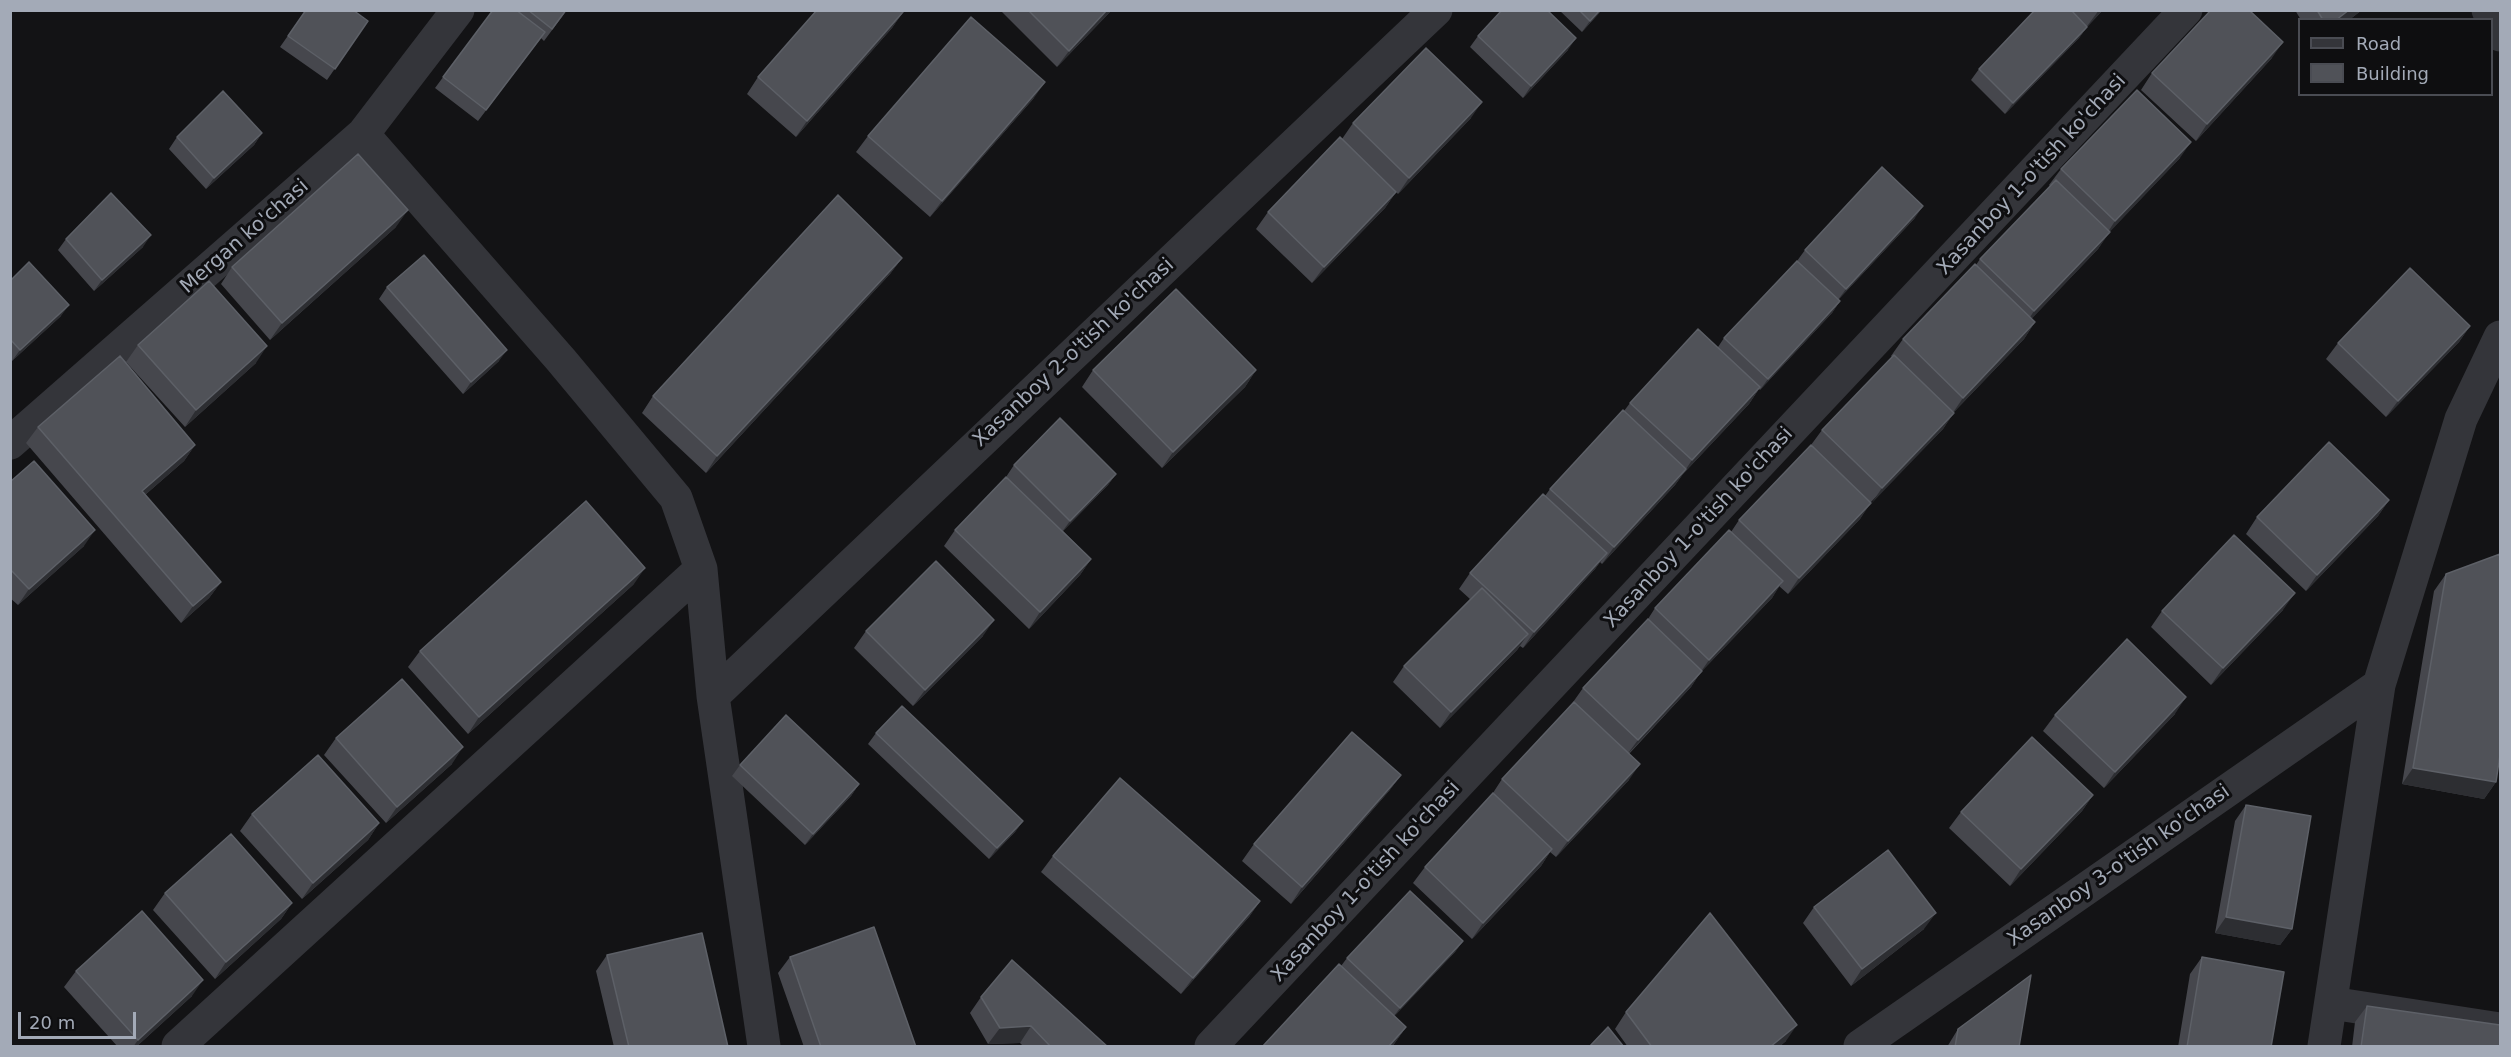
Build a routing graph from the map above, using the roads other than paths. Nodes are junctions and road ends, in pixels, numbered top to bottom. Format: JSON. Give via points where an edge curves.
{"nodes":[{"id":1,"x":458,"y":10,"type":"edge"},
{"id":2,"x":1436,"y":10,"type":"edge"},
{"id":3,"x":2186,"y":10,"type":"edge"},
{"id":4,"x":2493,"y":20,"type":"edge"},
{"id":5,"x":2500,"y":35,"type":"edge"},
{"id":6,"x":363,"y":134,"type":"junction"},
{"id":7,"x":2500,"y":338,"type":"edge"},
{"id":8,"x":10,"y":443,"type":"edge"},
{"id":9,"x":701,"y":569,"type":"junction"},
{"id":10,"x":2379,"y":685,"type":"junction"},
{"id":11,"x":713,"y":696,"type":"junction"},
{"id":12,"x":2331,"y":1003,"type":"junction"},
{"id":13,"x":2500,"y":1029,"type":"edge"},
{"id":14,"x":178,"y":1047,"type":"edge"},
{"id":15,"x":764,"y":1047,"type":"edge"},
{"id":16,"x":1211,"y":1047,"type":"edge"},
{"id":17,"x":1860,"y":1047,"type":"edge"},
{"id":18,"x":2324,"y":1047,"type":"edge"}],
"edges":[{"from":1,"to":6,"type":"street","name":"Mergan ko'chasi"},
{"from":2,"to":11,"type":"street","name":"Xasanboy 2-o'tish ko'chasi"},
{"from":3,"to":16,"type":"street","name":"Xasanboy 1-o'tish ko'chasi"},
{"from":4,"to":5,"type":"street"},
{"from":6,"to":8,"type":"street","name":"Mergan ko'chasi"},
{"from":6,"to":9,"type":"street","via":[[561,360],[675,498]]},
{"from":7,"to":10,"type":"street","via":[[2461,419]]},
{"from":9,"to":11,"type":"street"},
{"from":9,"to":14,"type":"street"},
{"from":10,"to":12,"type":"street"},
{"from":10,"to":17,"type":"street","name":"Xasanboy 3-o'tish ko'chasi"},
{"from":11,"to":15,"type":"street"},
{"from":12,"to":13,"type":"street"},
{"from":12,"to":18,"type":"street"}]}
